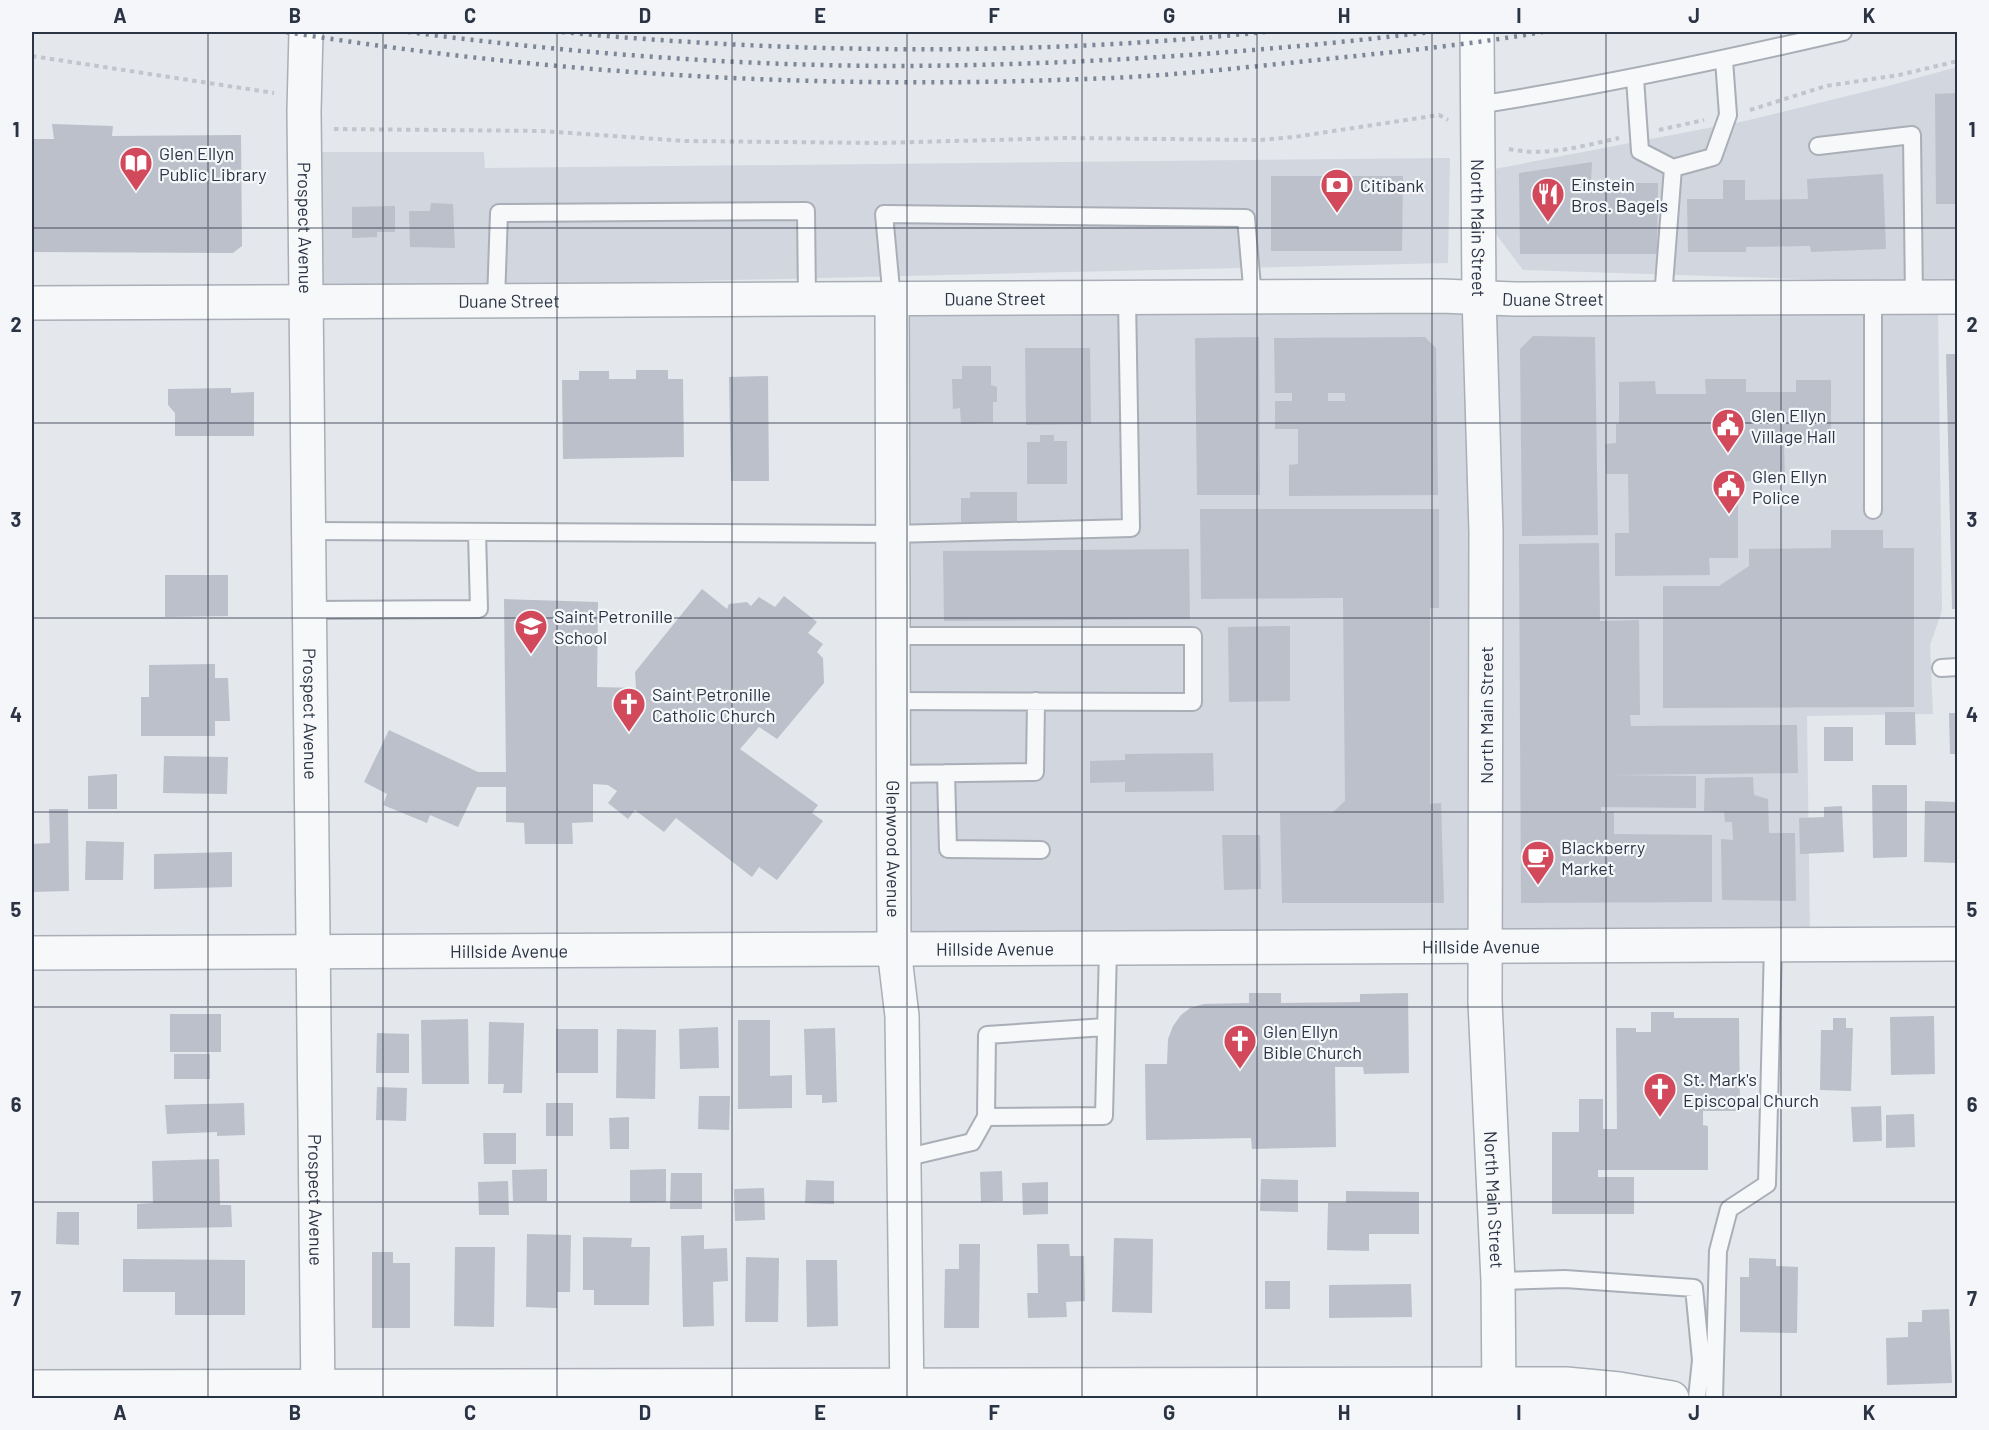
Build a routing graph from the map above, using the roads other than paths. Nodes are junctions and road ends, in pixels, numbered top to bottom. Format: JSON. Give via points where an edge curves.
{"nodes":[{"id":1,"x":306,"y":32,"type":"edge"},
{"id":2,"x":1477,"y":32,"type":"edge"},
{"id":3,"x":1843,"y":32,"type":"edge"},
{"id":4,"x":1724,"y":60,"type":"junction"},
{"id":5,"x":1635,"y":78,"type":"junction"},
{"id":6,"x":1477,"y":105,"type":"junction"},
{"id":7,"x":1818,"y":146,"type":"dead end"},
{"id":8,"x":1673,"y":168,"type":"junction"},
{"id":9,"x":1479,"y":296,"type":"junction"},
{"id":10,"x":1873,"y":297,"type":"junction"},
{"id":11,"x":1914,"y":297,"type":"junction"},
{"id":12,"x":1958,"y":297,"type":"edge"},
{"id":13,"x":1253,"y":298,"type":"junction"},
{"id":14,"x":1662,"y":298,"type":"junction"},
{"id":15,"x":1127,"y":299,"type":"junction"},
{"id":16,"x":807,"y":300,"type":"junction"},
{"id":17,"x":892,"y":300,"type":"junction"},
{"id":18,"x":496,"y":301,"type":"junction"},
{"id":19,"x":306,"y":302,"type":"junction"},
{"id":20,"x":32,"y":303,"type":"edge"},
{"id":21,"x":1873,"y":510,"type":"dead end"},
{"id":22,"x":309,"y":531,"type":"junction"},
{"id":23,"x":477,"y":532,"type":"junction"},
{"id":24,"x":892,"y":534,"type":"junction"},
{"id":25,"x":309,"y":610,"type":"junction"},
{"id":26,"x":893,"y":636,"type":"junction"},
{"id":27,"x":893,"y":700,"type":"junction"},
{"id":28,"x":1036,"y":701,"type":"junction"},
{"id":29,"x":946,"y":773,"type":"junction"},
{"id":30,"x":893,"y":774,"type":"junction"},
{"id":31,"x":1041,"y":850,"type":"dead end"},
{"id":32,"x":1958,"y":944,"type":"edge"},
{"id":33,"x":1773,"y":945,"type":"junction"},
{"id":34,"x":1486,"y":946,"type":"junction"},
{"id":35,"x":1108,"y":948,"type":"junction"},
{"id":36,"x":894,"y":949,"type":"junction"},
{"id":37,"x":312,"y":952,"type":"junction"},
{"id":38,"x":32,"y":953,"type":"edge"},
{"id":39,"x":1105,"y":1027,"type":"junction"},
{"id":40,"x":986,"y":1117,"type":"junction"},
{"id":41,"x":904,"y":1158,"type":"junction"},
{"id":42,"x":1498,"y":1281,"type":"junction"},
{"id":43,"x":32,"y":1387,"type":"edge"},
{"id":44,"x":1499,"y":1391,"type":"edge"},
{"id":45,"x":318,"y":1392,"type":"edge"},
{"id":46,"x":907,"y":1392,"type":"edge"},
{"id":47,"x":1672,"y":1398,"type":"edge"},
{"id":48,"x":1697,"y":1398,"type":"edge"},
{"id":49,"x":1714,"y":1398,"type":"edge"}],
"edges":[{"from":1,"to":19,"type":"street","name":"Prospect Avenue"},
{"from":2,"to":6,"type":"street","name":"North Main Street"},
{"from":3,"to":4,"type":"lane"},
{"from":4,"to":5,"type":"lane"},
{"from":4,"to":8,"type":"lane","via":[[1728,116],[1713,158]]},
{"from":5,"to":6,"type":"lane"},
{"from":5,"to":8,"type":"lane","via":[[1640,152]]},
{"from":6,"to":9,"type":"street","name":"North Main Street"},
{"from":7,"to":11,"type":"lane","via":[[1911,135]]},
{"from":8,"to":14,"type":"lane"},
{"from":9,"to":13,"type":"street","name":"Duane Street"},
{"from":9,"to":14,"type":"street","name":"Duane Street"},
{"from":9,"to":34,"type":"street","name":"North Main Street","via":[[1486,532]]},
{"from":10,"to":11,"type":"street","name":"Duane Street"},
{"from":10,"to":14,"type":"street","name":"Duane Street"},
{"from":10,"to":21,"type":"lane"},
{"from":11,"to":12,"type":"street","name":"Duane Street"},
{"from":13,"to":15,"type":"street","name":"Duane Street"},
{"from":13,"to":17,"type":"lane","via":[[1246,218],[884,214]]},
{"from":15,"to":17,"type":"street","name":"Duane Street"},
{"from":15,"to":24,"type":"lane","via":[[1131,528]]},
{"from":16,"to":17,"type":"street","name":"Duane Street"},
{"from":16,"to":18,"type":"street","name":"Duane Street"},
{"from":16,"to":18,"type":"lane","via":[[806,211],[499,213]]},
{"from":17,"to":24,"type":"street","name":"Glenwood Avenue"},
{"from":18,"to":19,"type":"street","name":"Duane Street"},
{"from":19,"to":20,"type":"street","name":"Duane Street"},
{"from":19,"to":22,"type":"street","name":"Prospect Avenue"},
{"from":22,"to":23,"type":"lane"},
{"from":22,"to":25,"type":"street","name":"Prospect Avenue"},
{"from":23,"to":24,"type":"lane"},
{"from":23,"to":25,"type":"lane","via":[[479,609]]},
{"from":24,"to":26,"type":"street","name":"Glenwood Avenue"},
{"from":25,"to":37,"type":"street","name":"Prospect Avenue"},
{"from":26,"to":27,"type":"street","name":"Glenwood Avenue"},
{"from":26,"to":28,"type":"lane","via":[[1193,636],[1193,702]]},
{"from":27,"to":28,"type":"lane"},
{"from":27,"to":30,"type":"street","name":"Glenwood Avenue"},
{"from":28,"to":29,"type":"lane","via":[[1035,772]]},
{"from":29,"to":30,"type":"lane"},
{"from":29,"to":31,"type":"lane","via":[[948,849]]},
{"from":30,"to":36,"type":"street","name":"Glenwood Avenue"},
{"from":32,"to":33,"type":"street","name":"Hillside Avenue"},
{"from":33,"to":34,"type":"street","name":"Hillside Avenue"},
{"from":33,"to":49,"type":"lane","via":[[1767,1184],[1729,1209],[1718,1251]]},
{"from":34,"to":35,"type":"street","name":"Hillside Avenue"},
{"from":34,"to":42,"type":"street","name":"North Main Street","via":[[1485,1002]]},
{"from":35,"to":36,"type":"street","name":"Hillside Avenue"},
{"from":35,"to":39,"type":"lane"},
{"from":36,"to":37,"type":"street","name":"Hillside Avenue"},
{"from":36,"to":41,"type":"street","name":"Glenwood Avenue","via":[[902,1016]]},
{"from":37,"to":38,"type":"street","name":"Hillside Avenue"},
{"from":37,"to":45,"type":"street","name":"Prospect Avenue"},
{"from":39,"to":40,"type":"lane","via":[[987,1035]]},
{"from":39,"to":40,"type":"lane","via":[[1104,1116]]},
{"from":40,"to":41,"type":"lane","via":[[972,1142]]},
{"from":41,"to":46,"type":"street","name":"Glenwood Avenue"},
{"from":42,"to":44,"type":"street","name":"North Main Street"},
{"from":42,"to":48,"type":"lane","via":[[1565,1279],[1694,1288],[1701,1360]]},
{"from":43,"to":45,"type":"street"},
{"from":44,"to":46,"type":"street"},
{"from":44,"to":47,"type":"street","via":[[1566,1384]]},
{"from":45,"to":46,"type":"street"}]}
